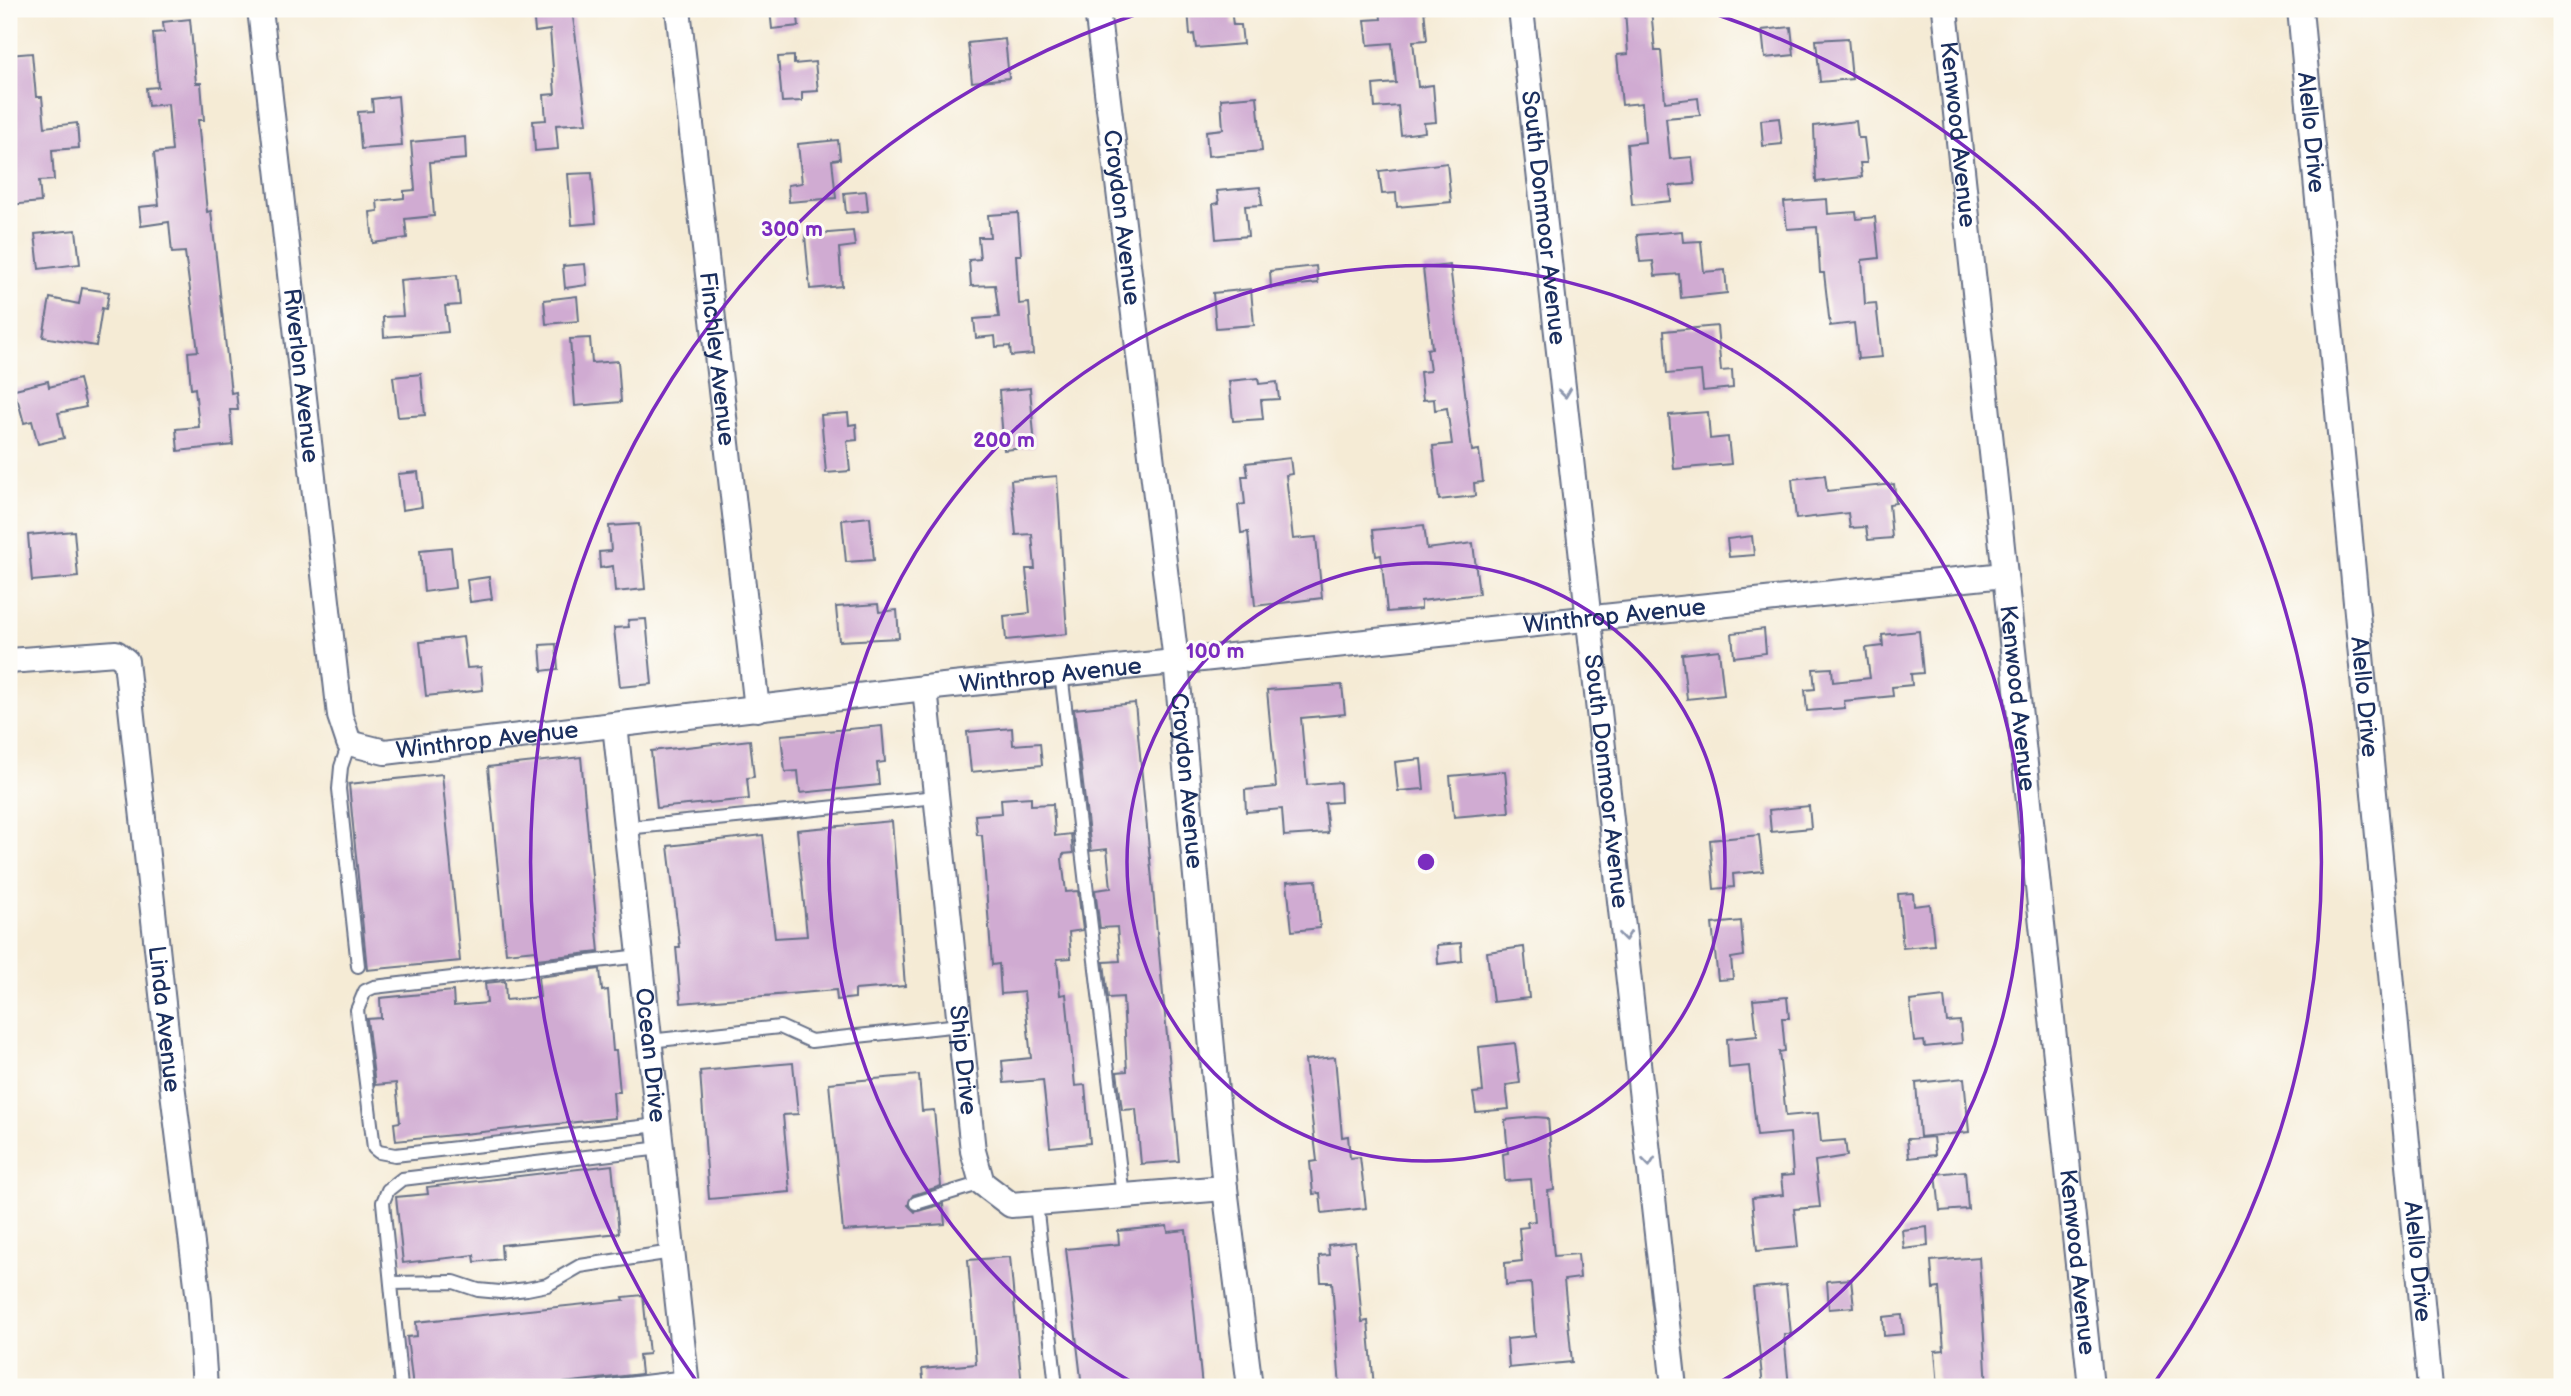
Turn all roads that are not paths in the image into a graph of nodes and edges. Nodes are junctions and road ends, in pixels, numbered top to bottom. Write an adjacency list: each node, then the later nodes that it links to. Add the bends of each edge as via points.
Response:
1 (260, 9): 15 (street, Riverlon Avenue, via 340,716)
2 (678, 9): 13 (street, Finchley Avenue)
3 (1097, 9): 10 (street, Croydon Avenue)
4 (1521, 9): 8 (street, South Donmoor Avenue, one-way to 8)
5 (1945, 9): 7 (street, Kenwood Avenue)
6 (2300, 9): 38 (street, Alello Drive)
7 (2004, 575): 8 (street, Winthrop Avenue); 37 (street, Kenwood Avenue)
8 (1591, 618): 10 (street, Winthrop Avenue); 36 (street, South Donmoor Avenue, one-way to 36)
9 (9, 661): 31 (street, Linda Avenue, via 116,653 127,661)
10 (1176, 662): 11 (street, Winthrop Avenue); 24 (street, Croydon Avenue)
11 (1061, 673): 12 (street, Winthrop Avenue); 25 (lane)
12 (925, 688): 13 (street, Winthrop Avenue); 16 (street, Ship Drive)
13 (757, 709): 14 (street, Winthrop Avenue)
14 (615, 725): 15 (street, Winthrop Avenue, via 385,752); 17 (street, Ocean Drive)
15 (349, 743): 19 (lane, via 340,789)
16 (936, 797): 17 (lane); 20 (street, Ship Drive)
17 (626, 828): 18 (street, Ocean Drive)
18 (640, 956): 21 (street, Ocean Drive); 22 (lane, via 374,987 365,991 358,1010 374,1148 379,1152 395,1155)
19 (358, 966)
20 (960, 1025): 21 (lane, via 811,1041 780,1027); 23 (street, Ship Drive, via 973,1151)
21 (649, 1041): 22 (street, Ocean Drive)
22 (660, 1137): 28 (street, Ocean Drive); 29 (lane, via 402,1179 388,1190 383,1202)
23 (982, 1183): 26 (lane); 27 (street, via 1011,1205)
24 (1224, 1188): 25 (street); 35 (street, Croydon Avenue)
25 (1122, 1197): 27 (street)
26 (916, 1203)
27 (1036, 1203): 34 (lane)
28 (673, 1252): 29 (lane, via 580,1266 547,1285 500,1292 454,1282); 30 (street, Ocean Drive)
29 (391, 1283): 32 (lane)
30 (686, 1382): 33 (lane)
31 (205, 1387)
32 (401, 1387)
33 (602, 1387)
34 (1056, 1387)
35 (1250, 1387)
36 (1674, 1387)
37 (2091, 1387)
38 (2430, 1387)

